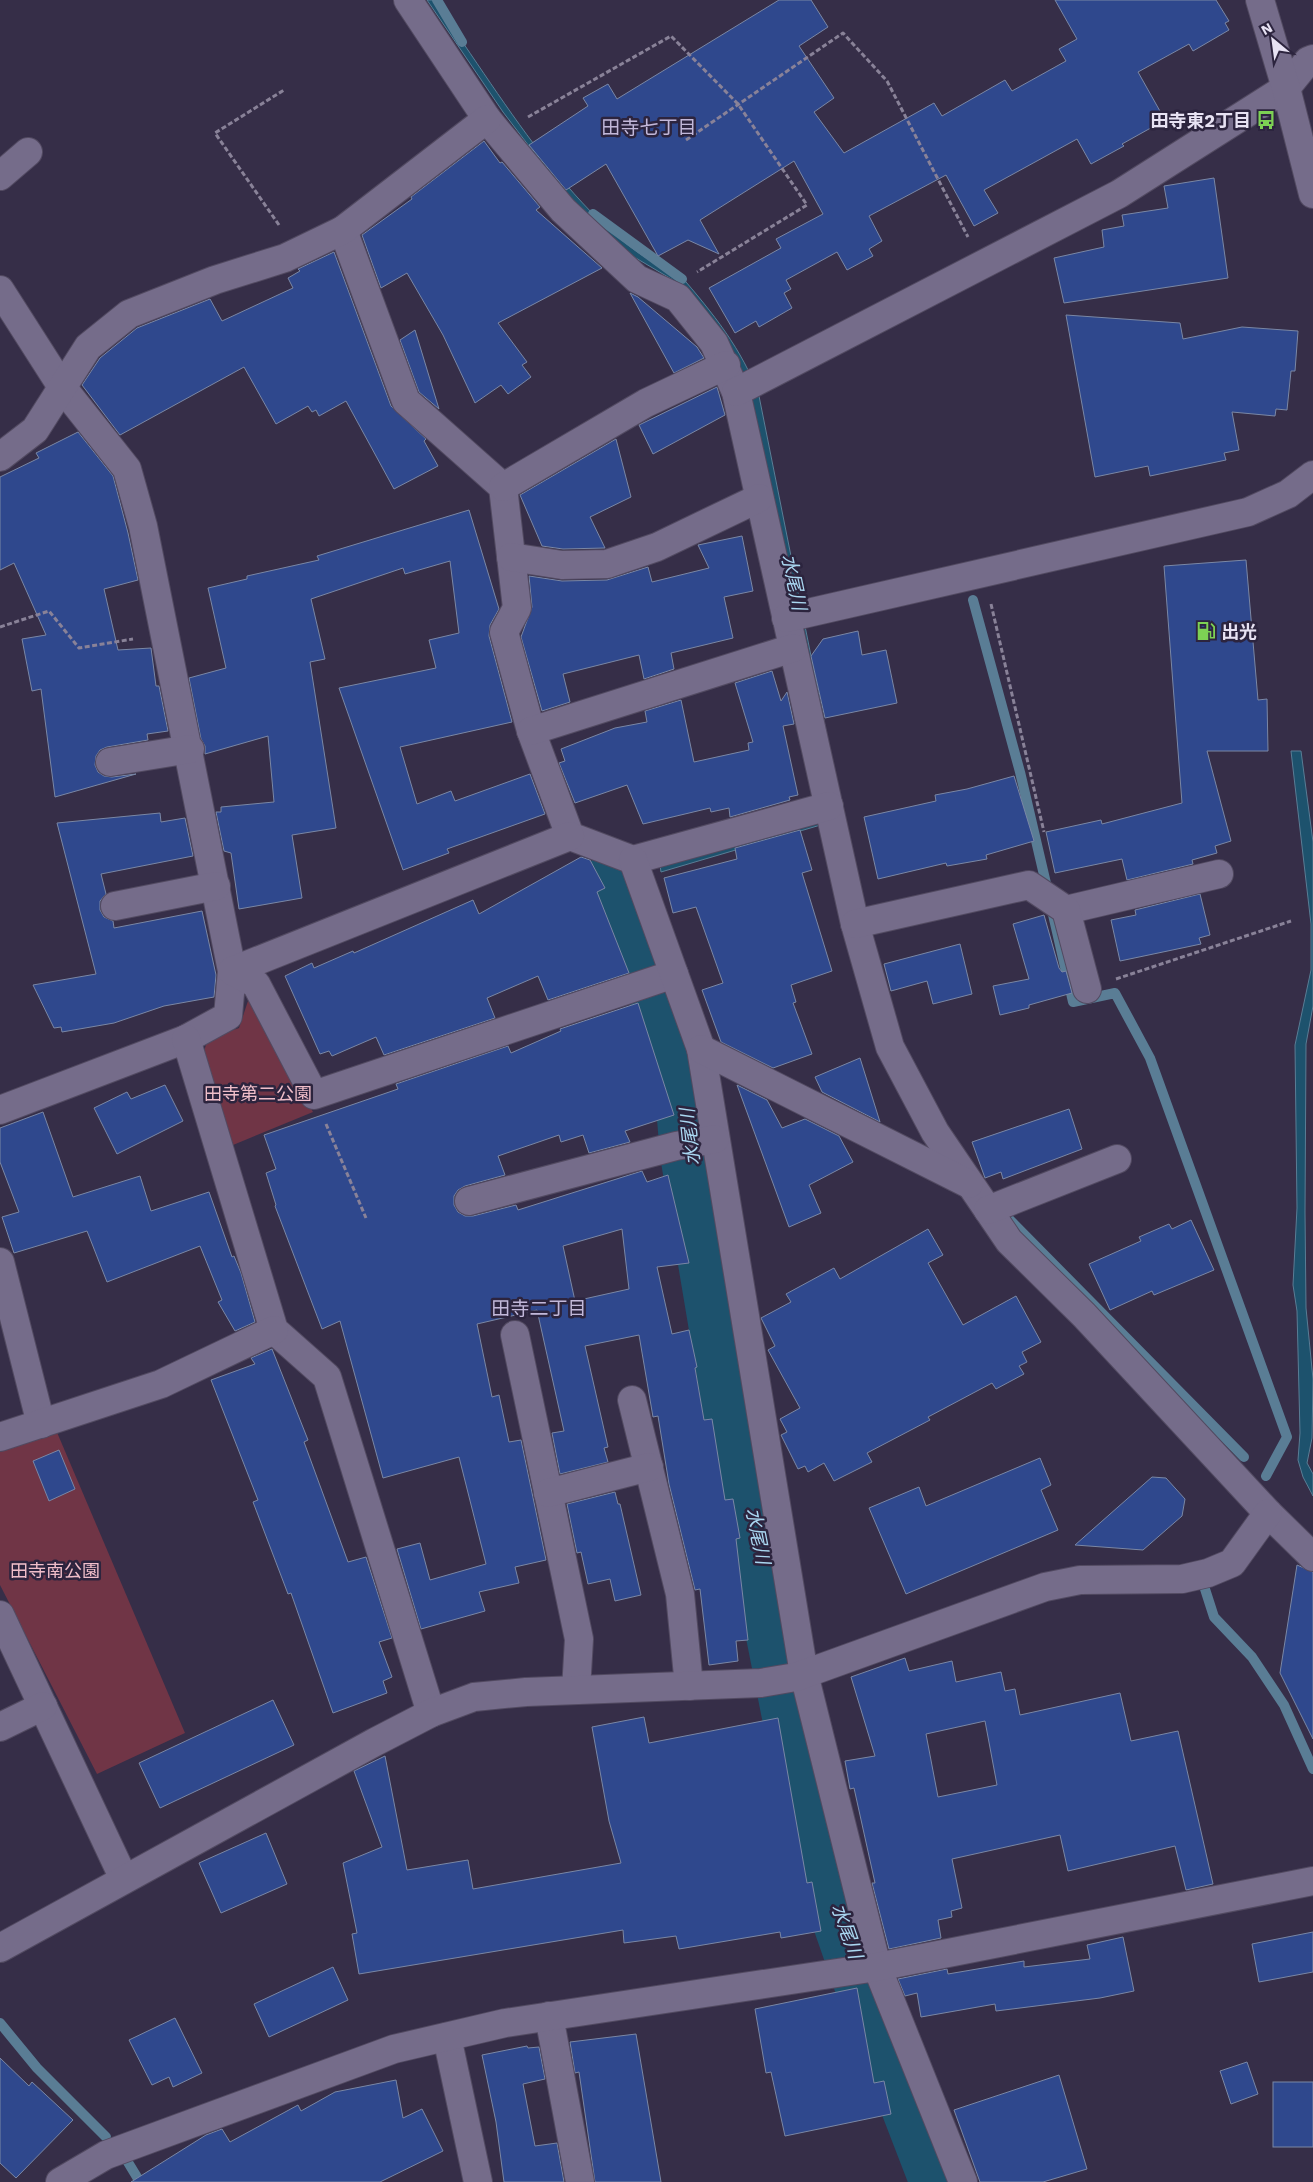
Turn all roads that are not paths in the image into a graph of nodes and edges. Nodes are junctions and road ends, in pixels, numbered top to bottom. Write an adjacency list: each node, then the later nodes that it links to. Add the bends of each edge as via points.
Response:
1 (408, 0): 5 (street)
2 (1260, 0): 4 (street)
3 (1313, 60): 4 (street, via 1308,61)
4 (1286, 88): 8 (street); 13 (street, via 1119,194)
5 (486, 119): 9 (street); 11 (street, via 563,210 637,279 678,298 714,343)
6 (28, 152): 7 (street)
7 (0, 176)
8 (1313, 194)
9 (343, 230): 12 (street, via 298,252 129,314 88,347); 16 (street, via 406,401)
10 (0, 290): 12 (street)
11 (726, 365): 13 (street); 16 (street, via 646,404)
12 (62, 387): 14 (street, via 35,430); 22 (street, via 127,469 143,526)
13 (736, 392): 17 (street)
14 (0, 457)
15 (1313, 475): 19 (street, via 1288,494 1248,512)
16 (503, 487): 18 (street)
17 (760, 498): 18 (street, via 657,547 607,564 562,565); 19 (street)
18 (511, 557): 21 (street, via 517,608 504,632)
19 (786, 618): 20 (street)
20 (793, 648): 21 (street); 24 (street)
21 (531, 731): 25 (street)
22 (190, 749): 23 (street); 28 (street)
23 (110, 762)
24 (829, 806): 26 (street); 31 (street)
25 (570, 836): 26 (street); 32 (street)
26 (633, 860): 33 (street)
27 (1219, 874): 30 (street)
28 (216, 886): 29 (street); 32 (street)
29 (115, 906)
30 (1066, 910): 31 (street, via 1029,885); 34 (street)
31 (855, 924): 40 (street, via 890,1047 935,1132)
32 (232, 971): 33 (street, via 256,984 314,1095); 35 (street, via 228,1016)
33 (674, 974): 36 (street)
34 (1087, 989)
35 (186, 1039): 37 (street); 44 (street)
36 (700, 1049): 38 (street); 40 (street)
37 (0, 1110)
38 (715, 1139): 41 (street, via 676,1146); 54 (street)
39 (1117, 1159): 42 (street)
40 (970, 1185): 42 (street)
41 (469, 1201)
42 (996, 1207): 51 (street, via 1010,1241 1084,1315)
43 (0, 1262): 47 (street)
44 (274, 1330): 47 (street, via 161,1384); 58 (street, via 326,1377)
45 (515, 1336): 50 (street)
46 (632, 1400): 49 (street)
47 (41, 1424): 48 (street)
48 (0, 1437)
49 (649, 1467): 50 (street); 55 (street, via 680,1594)
50 (548, 1493): 56 (street, via 579,1639)
51 (1268, 1513): 52 (street); 54 (street, via 1232,1563 1208,1573 1182,1579 1080,1580 1045,1587)
52 (1313, 1557)
53 (0, 1615): 57 (street)
54 (800, 1676): 55 (street, via 761,1683); 63 (street)
55 (689, 1686): 56 (street)
56 (576, 1690): 58 (street, via 474,1697)
57 (43, 1706): 59 (street); 60 (street)
58 (431, 1713): 60 (street)
59 (0, 1727)
60 (124, 1879): 62 (street)
61 (1313, 1881): 63 (street)
62 (0, 1948)
63 (877, 1967): 64 (street); 69 (street)
64 (549, 2016): 65 (street); 68 (street)
65 (446, 2037): 66 (street, via 394,2049 116,2151); 67 (street)
66 (60, 2182)
67 (478, 2182)
68 (580, 2182)
69 (963, 2182)

